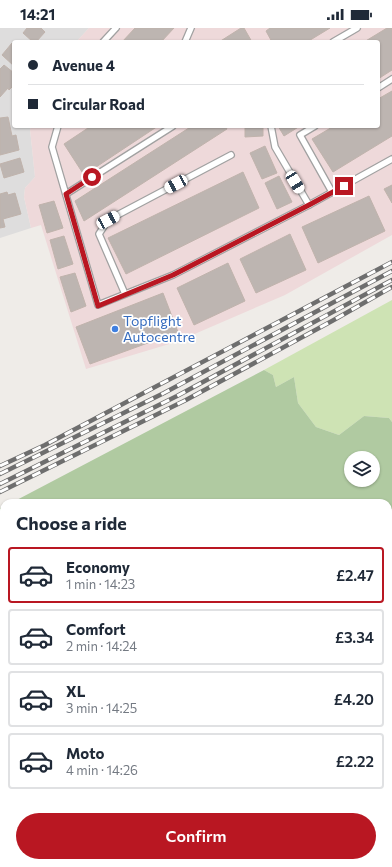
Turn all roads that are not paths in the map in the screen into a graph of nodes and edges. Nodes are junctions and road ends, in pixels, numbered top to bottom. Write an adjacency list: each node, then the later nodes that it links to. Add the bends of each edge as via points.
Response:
1 (116, 28): 4 (lane)
2 (191, 28): 5 (lane)
3 (356, 28): 6 (lane)
4 (105, 40)
5 (186, 40)
6 (336, 40)
7 (392, 79): 8 (lane)
8 (380, 87)
9 (57, 128): 16 (lane, via 52,147)
10 (169, 128): 16 (lane)
11 (271, 128): 17 (lane, via 275,147)
12 (312, 128): 15 (lane, via 300,135)
13 (232, 155): 18 (lane, via 108,220 99,234)
14 (392, 159): 15 (lane)
15 (332, 192): 17 (lane)
16 (66, 194): 18 (lane, via 98,306)
17 (309, 205): 18 (lane, via 173,275)
18 (125, 294)

